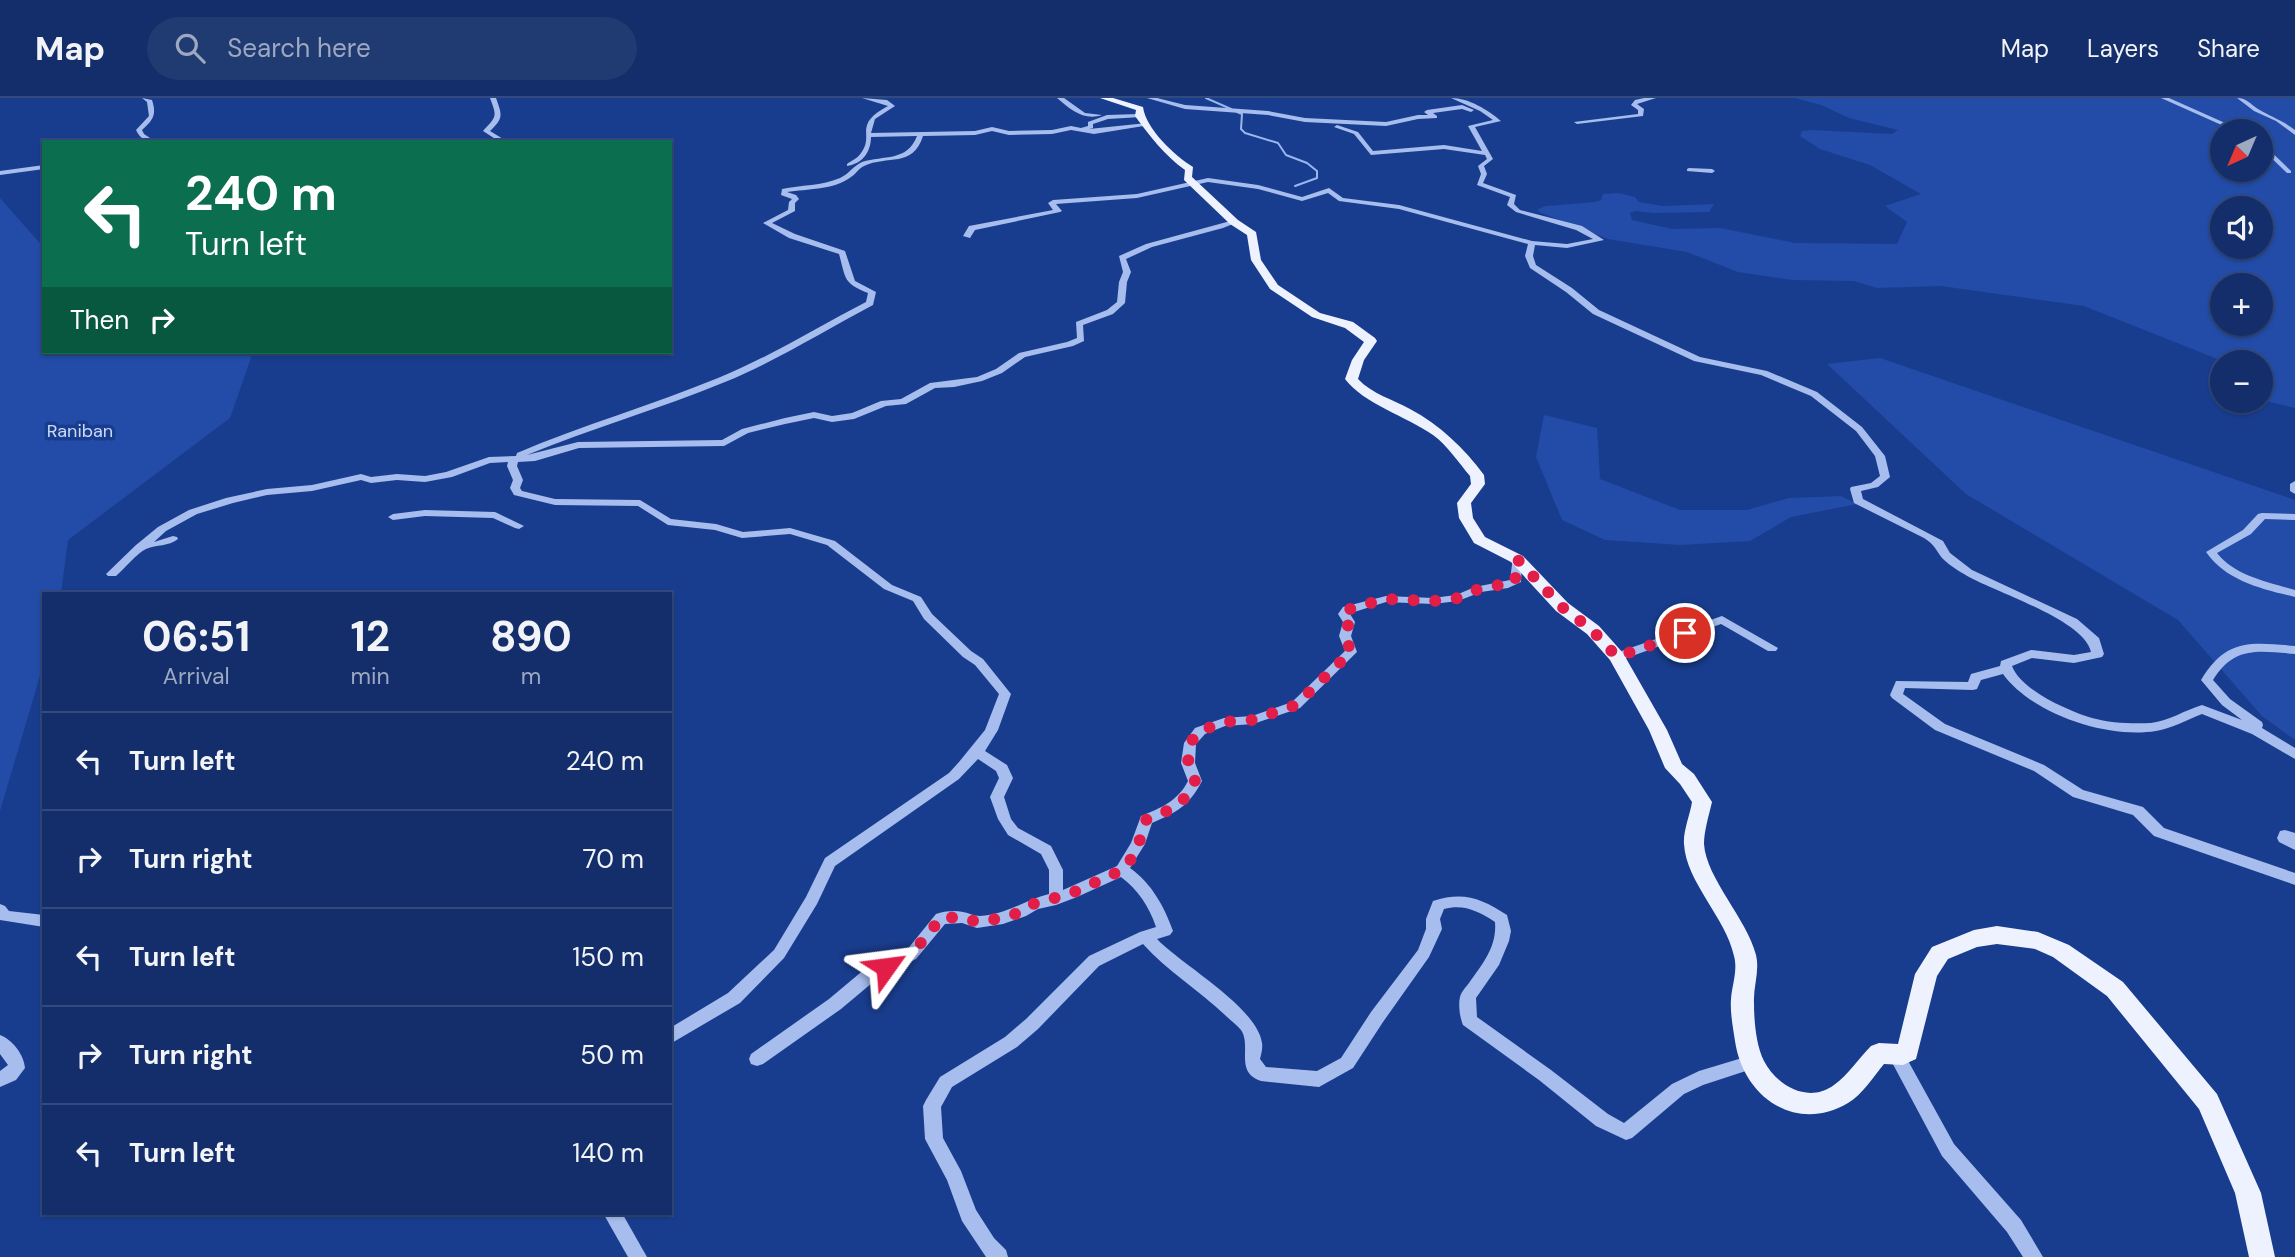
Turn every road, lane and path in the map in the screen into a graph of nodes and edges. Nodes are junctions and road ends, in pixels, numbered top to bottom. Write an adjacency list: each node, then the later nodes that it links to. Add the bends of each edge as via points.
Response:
1 (145, 98): 24 (street, via 153,116 139,130)
2 (493, 98): 25 (street, via 499,114 486,131)
3 (865, 98): 22 (street, via 891,106 873,118)
4 (1060, 98): 12 (street)
5 (1104, 98): 13 (main road, via 1139,108)
6 (1150, 98): 16 (street, via 1185,107)
7 (1454, 98): 11 (street)
8 (1653, 98): 17 (street, via 1634,104 1641,115)
9 (2164, 98): 15 (street)
10 (2240, 98): 21 (street)
11 (1486, 114): 16 (street, via 1462,107 1427,112 1432,118 1386,124); 26 (street, via 1498,121 1471,125)
12 (1084, 115): 14 (street); 18 (street, via 1080,117)
13 (1139, 116): 14 (street); 19 (main road)
14 (1107, 117): 18 (street)
15 (2212, 119)
16 (1312, 120): 26 (street, via 1353,132 1371,153 1435,147 1476,149)
17 (1577, 122)
18 (1090, 123): 20 (street, via 1091,127)
19 (1147, 125): 20 (street, via 1107,131); 34 (main road, via 1175,159 1190,169 1187,178)
20 (1082, 129): 23 (street, via 1021,133 986,129)
21 (2295, 134)
22 (867, 135): 23 (street); 33 (street, via 863,156 847,167 840,176)
23 (920, 136): 33 (street, via 914,152 861,164)
24 (150, 140)
25 (502, 140)
26 (1487, 155): 37 (street, via 1490,159 1481,166 1484,174 1479,184 1514,196 1510,205 1518,211 1579,228 1600,240 1567,246)
27 (2273, 156): 31 (street)
28 (42, 167): 32 (street)
29 (1689, 170): 30 (street)
30 (1712, 171)
31 (2288, 172)
32 (0, 173)
33 (844, 178): 38 (street, via 784,190 783,194 796,199 791,211 766,223 842,253 848,277 872,292 870,303 763,362)
34 (1195, 185): 35 (main road); 36 (street, via 1137,196 1053,202 1058,211 972,228); 37 (street, via 1217,181 1302,198 1329,190 1341,200 1399,207)
35 (1234, 222): 38 (street, via 1202,234 1150,243 1122,258 1127,272 1121,303 1079,324 1081,339 1022,355 979,379 933,385 903,402 884,403 854,416 832,419 814,415 745,431 724,443 578,445 535,458); 46 (main road, via 1252,234 1256,260 1274,287 1316,316 1349,326 1371,341 1357,360 1351,379 1362,391 1441,434 1477,475 1478,484 1464,503 1466,518 1479,540)
36 (967, 236)
37 (1532, 243): 52 (street, via 1529,256 1533,266 1596,312 1697,359 1764,373 1814,394 1859,429 1881,456 1885,477 1854,489 1858,501 1939,543 1946,555 1968,572 2073,622 2098,648 2098,654 2074,659 2031,654 2005,664)
38 (513, 459): 45 (street, via 489,460 425,479 361,477 222,502 183,517); 53 (street, via 518,493 565,503 640,503 668,522 742,535 790,531 831,543 888,587 917,598 928,616 979,662 1005,694 997,726)
39 (2295, 484): 40 (street)
40 (2295, 491)
41 (393, 517): 43 (street, via 495,515)
42 (2295, 517): 48 (street, via 2262,516 2247,532 2211,552 2217,562 2245,578)
43 (519, 526)
44 (173, 539): 45 (street)
45 (140, 547): 47 (street)
46 (1517, 559): 51 (main road); 57 (street, via 1515,582 1504,586 1433,601 1385,599 1347,610 1345,636 1351,652 1296,705 1200,731 1190,743 1188,763 1195,781 1187,798 1146,820 1139,844)
47 (111, 574)
48 (2295, 594)
49 (1772, 648): 51 (street, via 1723,620)
50 (2295, 650): 54 (street, via 2240,648 2215,662 2207,680 2226,702)
51 (1617, 657): 67 (main road, via 1674,768 1702,802 1694,843 1698,862 1745,954 1742,1001)
52 (2005, 669): 54 (street, via 2032,694 2088,721 2149,727 2202,709 2257,731); 58 (street, via 1975,677 1973,686 1900,684 1896,695 1940,727 2039,768 2078,794 2138,811 2159,832)
53 (977, 752): 59 (street, via 1002,768 1006,778 997,797 1001,815 1013,834 1046,850 1056,870); 63 (street, via 954,776 830,862 779,954 734,998)
54 (2295, 753)
55 (2295, 838): 56 (street, via 2284,838)
56 (2295, 845)
57 (1122, 870): 59 (street); 62 (street, via 1139,881 1159,911 1165,931)
58 (2295, 879)
59 (1056, 899): 66 (street, via 1003,918 977,922 941,918 911,955 872,973)
60 (0, 910): 61 (street, via 5,916)
61 (42, 920)
62 (1145, 936): 67 (street, via 1248,1027 1254,1043 1252,1061 1261,1074 1319,1079 1347,1063 1424,953 1438,905 1451,899 1482,905 1502,919 1504,933 1496,961 1468,997 1469,1020 1602,1120 1626,1132 1678,1090); 71 (street, via 1094,961 1011,1042 946,1082 932,1106 934,1139 955,1177 968,1215)
63 (672, 1036)
64 (0, 1042): 68 (street, via 16,1060 17,1068)
65 (1895, 1054): 67 (main road, via 1879,1053 1842,1095 1807,1105 1783,1099); 72 (street, via 1948,1150); 73 (main road, via 1908,1052 1926,974 1940,953 1963,942 1997,936 2038,941 2061,951 2115,989 2208,1102 2248,1193)
66 (757, 1059)
67 (1752, 1062)
68 (0, 1079)
69 (613, 1215): 70 (street)
70 (638, 1257)
71 (999, 1257)
72 (2034, 1257)
73 (2262, 1257)

